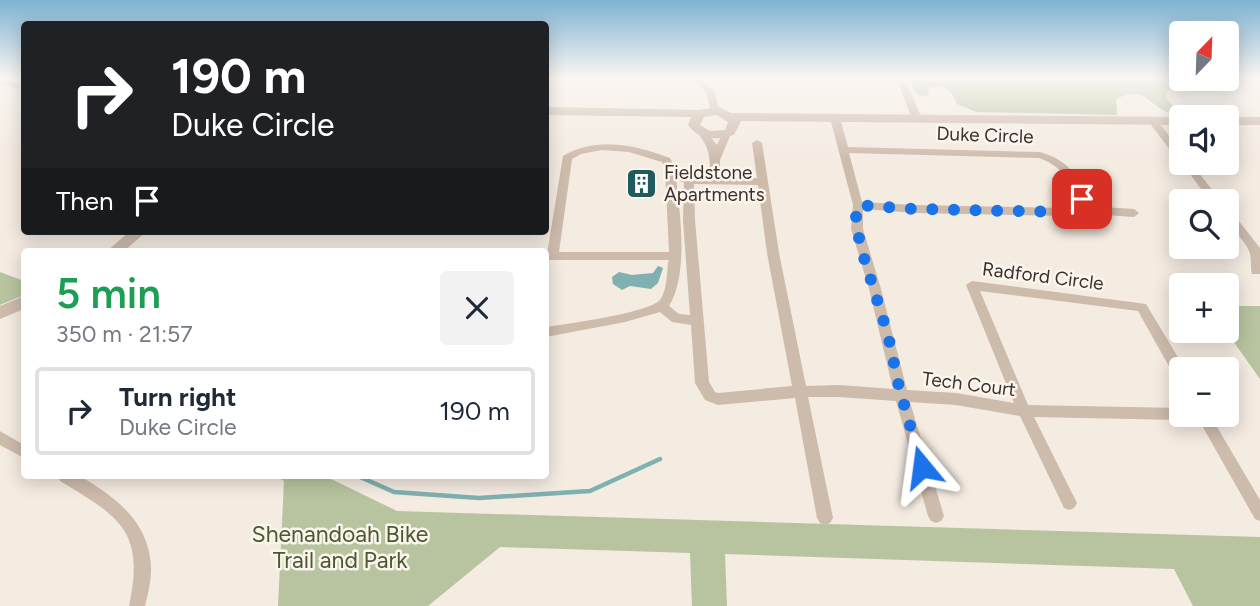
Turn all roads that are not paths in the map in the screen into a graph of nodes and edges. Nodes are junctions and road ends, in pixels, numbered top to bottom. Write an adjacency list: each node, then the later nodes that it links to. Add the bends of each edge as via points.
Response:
1 (713, 105): 4 (street)
2 (911, 105): 6 (street)
3 (549, 111): 11 (street, via 651,114)
4 (714, 111): 11 (street); 12 (street)
5 (835, 118): 6 (street); 12 (street, via 781,117); 15 (street)
6 (917, 119): 7 (street)
7 (1153, 121): 8 (street); 13 (street)
8 (1169, 121)
9 (1239, 121): 10 (street)
10 (1260, 121)
11 (698, 124): 12 (street, via 712,135); 16 (street)
12 (731, 125): 16 (street)
13 (1169, 142)
14 (757, 144): 21 (street)
15 (844, 150): 23 (street); 24 (street, Duke Circle, via 1046,156 1063,165 1075,183 1082,199)
16 (715, 160): 20 (street)
17 (1195, 175): 22 (street)
18 (671, 179): 19 (street); 29 (street, via 666,160 653,155 605,148 576,151 567,158); 30 (street)
19 (689, 180): 20 (street); 35 (street)
20 (715, 181): 21 (street)
21 (763, 182): 38 (street)
22 (1207, 189)
23 (858, 205): 24 (street); 39 (street, via 860,245)
24 (1076, 209): 25 (street)
25 (1134, 213)
26 (1239, 230): 31 (street, via 1256,251)
27 (135, 235): 28 (street)
28 (118, 248)
29 (550, 256): 30 (street)
30 (675, 256): 33 (street, via 671,293)
31 (1256, 271)
32 (21, 303): 34 (street)
33 (661, 306): 35 (street, via 676,319); 36 (street)
34 (0, 313)
35 (697, 321): 38 (street, Tech Court, via 702,383 710,396)
36 (549, 331)
37 (1171, 357): 40 (street, Radford Circle, via 1142,307 972,285)
38 (801, 391): 39 (street, Tech Court); 49 (street)
39 (901, 395): 40 (street, Tech Court); 48 (street)
40 (1024, 411): 41 (street, Tech Court); 46 (street, Radford Circle)
41 (1169, 414)
42 (1210, 427): 47 (street)
43 (0, 437): 44 (street)
44 (21, 450)
45 (70, 479): 50 (street, via 112,504 133,529 143,567)
46 (1069, 503)
47 (1260, 514)
48 (936, 516)
49 (825, 518)
50 (137, 606)

